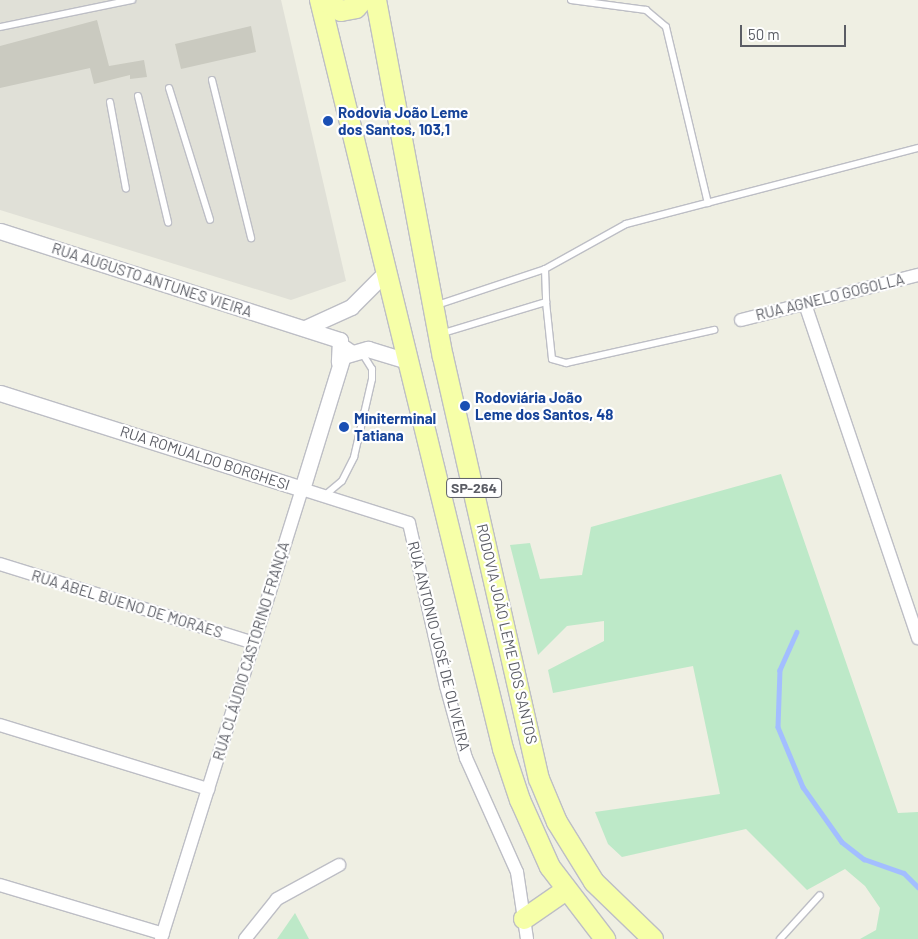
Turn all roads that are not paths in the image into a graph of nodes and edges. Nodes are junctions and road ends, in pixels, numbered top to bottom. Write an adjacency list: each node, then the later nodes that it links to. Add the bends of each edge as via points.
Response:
1 (132, 0): 6 (lane)
2 (321, 0): 3 (main road, via 341,11 356,8); 19 (main road, RODOVIA JOÃO LEME DOS SANTOS / SP-264)
3 (363, 0)
4 (376, 0): 23 (main road, RODOVIA JOÃO LEME DOS SANTOS / SP-264)
5 (571, 0): 13 (lane, via 646,10 666,27)
6 (0, 27)
7 (212, 80): 17 (lane)
8 (170, 88): 14 (lane)
9 (138, 96): 15 (lane)
10 (110, 102): 12 (lane)
11 (918, 148): 13 (lane)
12 (126, 189)
13 (708, 203): 18 (lane, via 626,224)
14 (210, 220)
15 (168, 222)
16 (0, 231): 25 (street, RUA AUGUSTO ANTUNES VIEIRA)
17 (251, 238)
18 (545, 269): 21 (lane); 23 (lane)
19 (384, 274): 25 (street, via 352,307); 30 (main road, RODOVIA JOÃO LEME DOS SANTOS / SP-264)
20 (918, 275): 22 (street, RUA AGNELO GOGOLLA)
21 (546, 302): 26 (lane, via 552,359 557,362); 27 (lane)
22 (805, 304): 24 (street, RUA AGNELO GOGOLLA); 37 (street)
23 (433, 306): 27 (main road, RODOVIA JOÃO LEME DOS SANTOS / SP-264)
24 (741, 320)
25 (305, 328): 28 (street, RUA AUGUSTO ANTUNES VIEIRA)
26 (714, 330)
27 (439, 334): 50 (main road, RODOVIA JOÃO LEME DOS SANTOS / SP-264, via 539,779 558,822 594,882)
28 (340, 340): 29 (lane); 31 (street, RUA CLÁUDIO CASTORINO FRANÇA)
29 (362, 349): 30 (street); 31 (street); 34 (lane, via 372,369 372,379 354,457 342,481)
30 (405, 360): 43 (main road, RODOVIA JOÃO LEME DOS SANTOS / SP-264, via 441,483 504,748 520,800 550,867)
31 (339, 362): 33 (street, RUA CLÁUDIO CASTORINO FRANÇA)
32 (0, 393): 33 (street, RUA ROMUALDO BORGHESI)
33 (302, 489): 34 (street, RUA ROMUALDO BORGHESI); 38 (street, RUA CLÁUDIO CASTORINO FRANÇA)
34 (324, 496): 35 (street, RUA ROMUALDO BORGHESI)
35 (409, 523): 45 (street, RUA ANTONIO JOSÉ DE OLIVEIRA, via 464,749 517,872)
36 (0, 564): 38 (street, RUA ABEL BUENO DE MORAES)
37 (918, 638)
38 (253, 643): 40 (street, RUA CLÁUDIO CASTORINO FRANÇA)
39 (0, 725): 40 (street)
40 (208, 789): 46 (street, RUA CLÁUDIO CASTORINO FRANÇA)
41 (339, 866): 47 (street, via 277,899)
42 (0, 885): 46 (street)
43 (566, 890): 45 (main road); 49 (main road, RODOVIA JOÃO LEME DOS SANTOS / SP-264)
44 (820, 895): 51 (lane)
45 (524, 919): 48 (street, RUA ANTONIO JOSÉ DE OLIVEIRA)
46 (162, 936)
47 (245, 939)
48 (527, 939)
49 (605, 939)
50 (653, 939)
51 (780, 939)

